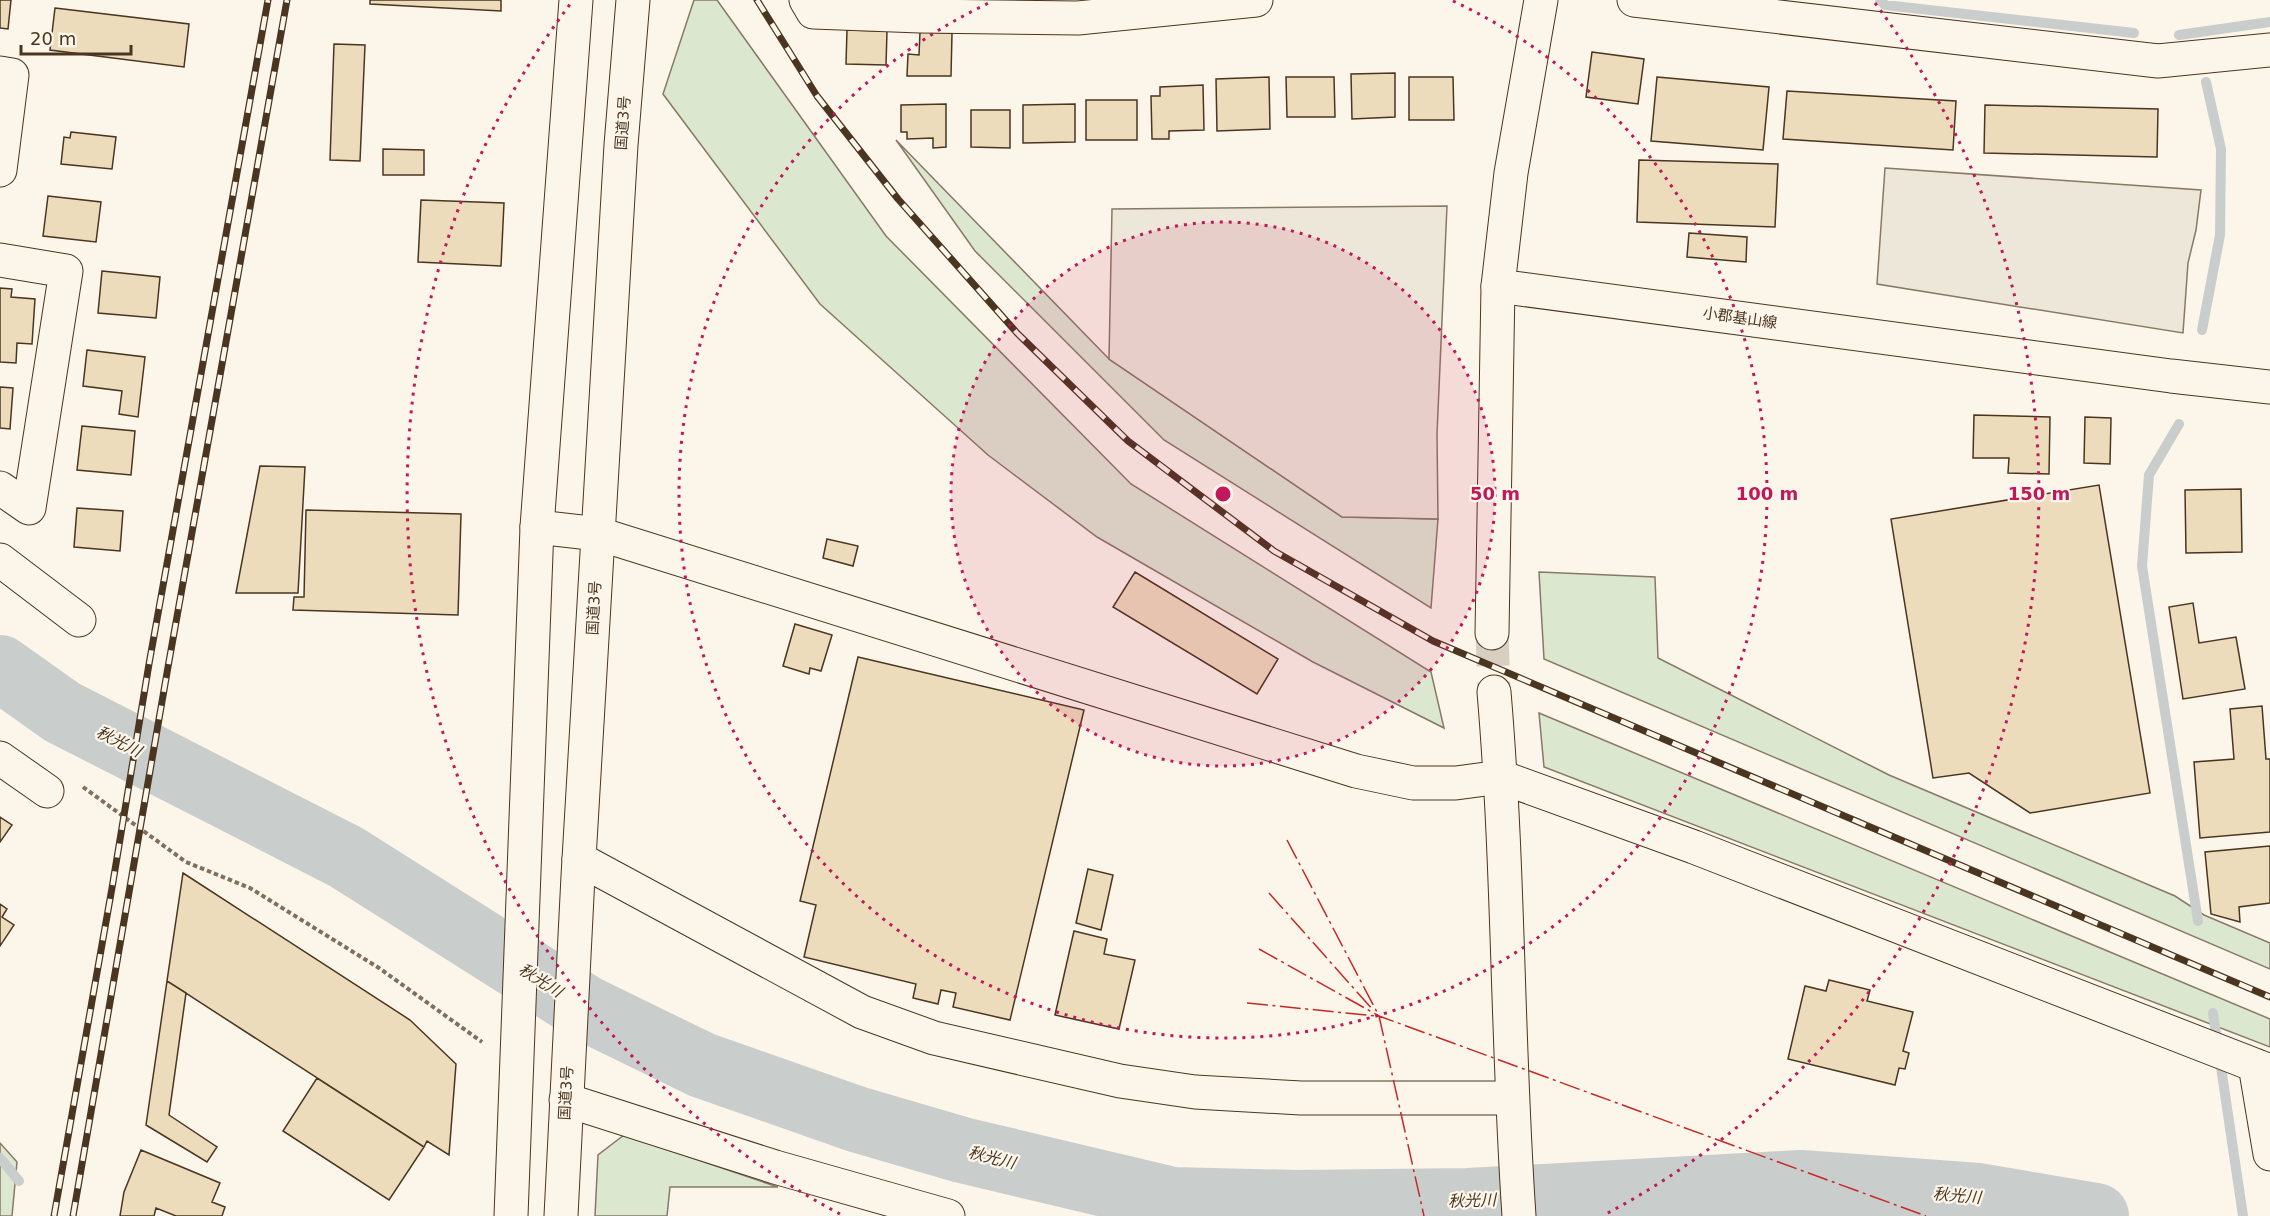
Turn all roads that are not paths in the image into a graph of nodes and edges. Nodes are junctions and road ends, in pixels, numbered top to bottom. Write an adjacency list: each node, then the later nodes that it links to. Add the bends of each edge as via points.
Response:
1 (576, 0): 15 (main road)
2 (633, 0): 16 (main road, 国道3号)
3 (806, 0): 7 (main road, via 813,12 920,16)
4 (1256, 0): 7 (main road)
5 (1541, 0): 12 (main road, via 1511,173)
6 (1634, 0): 8 (main road, via 2158,61)
7 (1078, 9)
8 (2270, 50)
9 (0, 73): 10 (main road, via 12,75)
10 (0, 170)
11 (0, 260): 14 (main road, via 66,271 28,508)
12 (1498, 286): 13 (main road, 小郡基山線); 19 (main road)
13 (2270, 387)
14 (0, 488)
15 (537, 527): 16 (main road); 29 (main road)
16 (599, 534): 22 (main road, via 1356,771 1413,783); 24 (main road, 国道3号)
17 (0, 560): 18 (main road)
18 (79, 620)
19 (1492, 633)
20 (1494, 692): 22 (main road)
21 (0, 758): 23 (main road)
22 (1501, 777): 25 (main road, via 1706,852); 27 (main road)
23 (47, 791)
24 (579, 868): 26 (main road, 国道3号); 27 (main road, via 862,1012 934,1038 1120,1081 1196,1092)
25 (2263, 1068): 28 (main road)
26 (566, 1090): 30 (main road, 国道3号); 31 (main road, via 776,1167)
27 (1512, 1108): 32 (main road)
28 (2270, 1154)
29 (511, 1216)
30 (561, 1216)
31 (948, 1216)
32 (1519, 1216)

